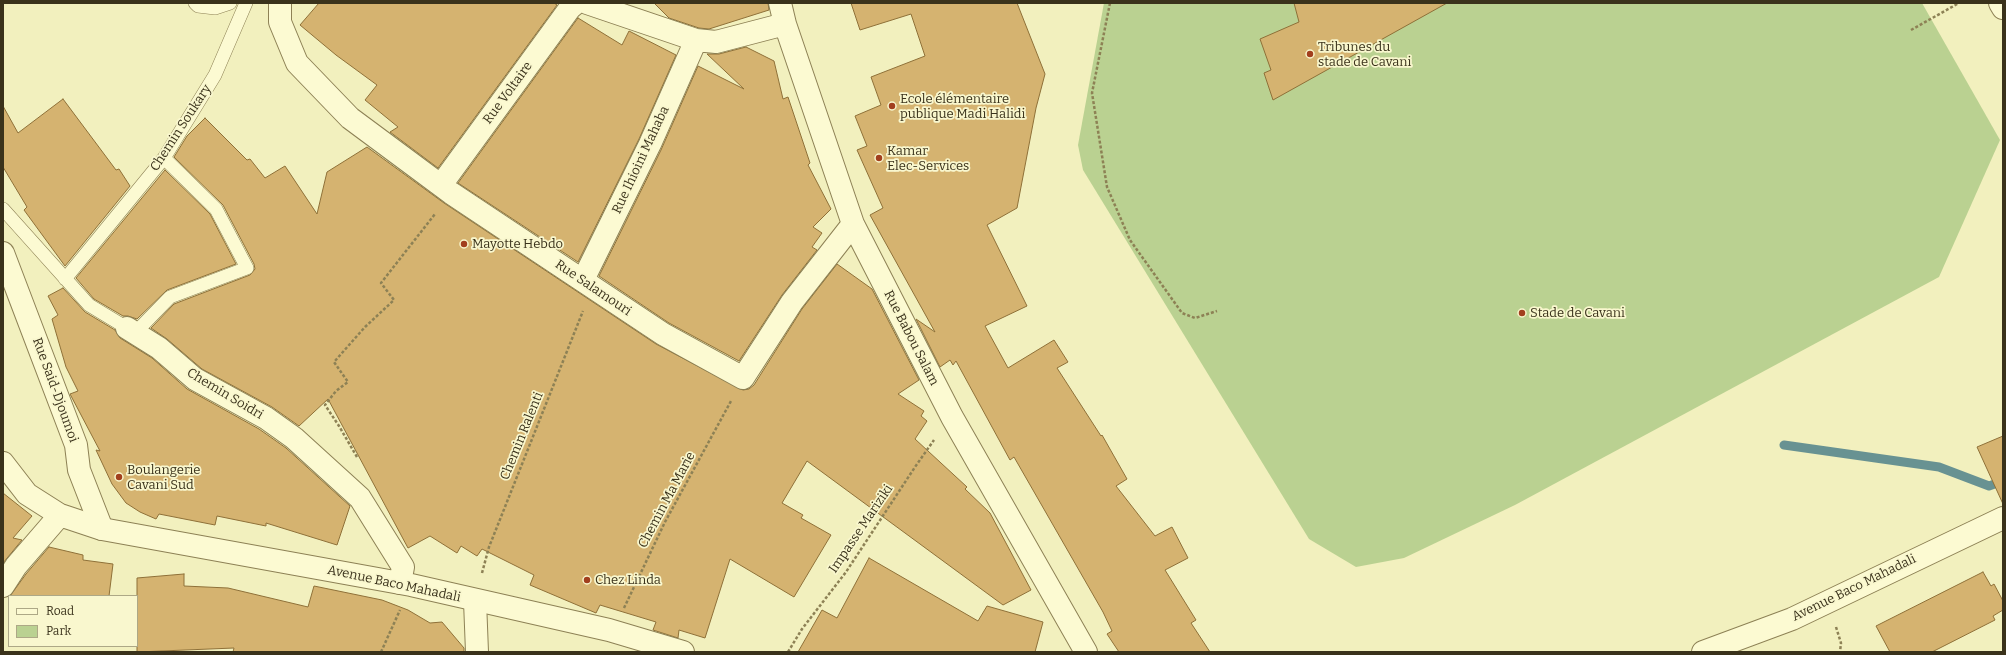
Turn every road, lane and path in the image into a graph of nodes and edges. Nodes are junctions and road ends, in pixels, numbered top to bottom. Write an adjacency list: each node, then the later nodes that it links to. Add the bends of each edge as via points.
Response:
1 (195, 3): 2 (lane, via 198,6 215,8)
2 (230, 3)
3 (246, 3): 15 (lane, Chemin Soukary, via 216,75)
4 (280, 3): 16 (street, Rue Salamouri, via 280,22 297,63 350,118)
5 (576, 3): 16 (street, Rue Voltaire, via 570,8)
6 (587, 3): 14 (street)
7 (780, 3): 12 (street, Rue Babou Salam)
8 (1110, 3): 22 (path, via 1092,93 1107,187 1130,240 1182,313 1195,318)
9 (1959, 3): 13 (path)
10 (2000, 3): 11 (street)
11 (2003, 8)
12 (785, 24): 14 (street, via 716,42); 18 (street, Rue Babou Salam)
13 (1911, 30)
14 (696, 40): 21 (street, Rue Ihioini Mahaba, via 650,144)
15 (164, 158): 20 (lane, Chemin Soukary); 23 (lane, via 216,209 247,268 170,297)
16 (446, 189): 21 (street, Rue Salamouri); 26 (path, via 381,283 394,300 365,327 334,362 348,382 336,391 325,405)
17 (3, 209): 20 (lane, Chemin Soidri)
18 (853, 224): 24 (street, via 792,302); 25 (street, Rue Babou Salam)
19 (3, 253): 30 (street, Rue Said-Djoumoi, via 76,445 79,470)
20 (65, 279): 23 (lane, Chemin Soidri, via 89,305)
21 (583, 280): 24 (street, Rue Salamouri, via 663,334); 33 (path, Chemin Ralenti, via 587,301 489,547)
22 (1217, 311)
23 (131, 331): 31 (street, Chemin Soidri, via 159,348 195,379 266,418 294,438 360,498 402,567)
24 (743, 378): 34 (path, Chemin Ma Marie, via 665,522 630,597)
25 (952, 417): 38 (path, Impasse Mariziki); 39 (street, Rue Babou Salam)
26 (357, 458)
27 (3, 463): 28 (street, Avenue Baco Mahadali, via 27,494)
28 (60, 515): 30 (street, Avenue Baco Mahadali); 32 (street, via 16,566)
29 (2003, 518): 40 (street, Avenue Baco Mahadali, via 1827,600 1792,619)
30 (102, 529): 31 (street, Avenue Baco Mahadali)
31 (406, 584): 33 (street, Avenue Baco Mahadali); 35 (path)
32 (3, 586)
33 (475, 601): 34 (street, Avenue Baco Mahadali); 36 (street)
34 (610, 630): 37 (street, Avenue Baco Mahadali)
35 (382, 652)
36 (477, 652)
37 (683, 652)
38 (788, 652)
39 (1086, 652)
40 (1703, 652)

